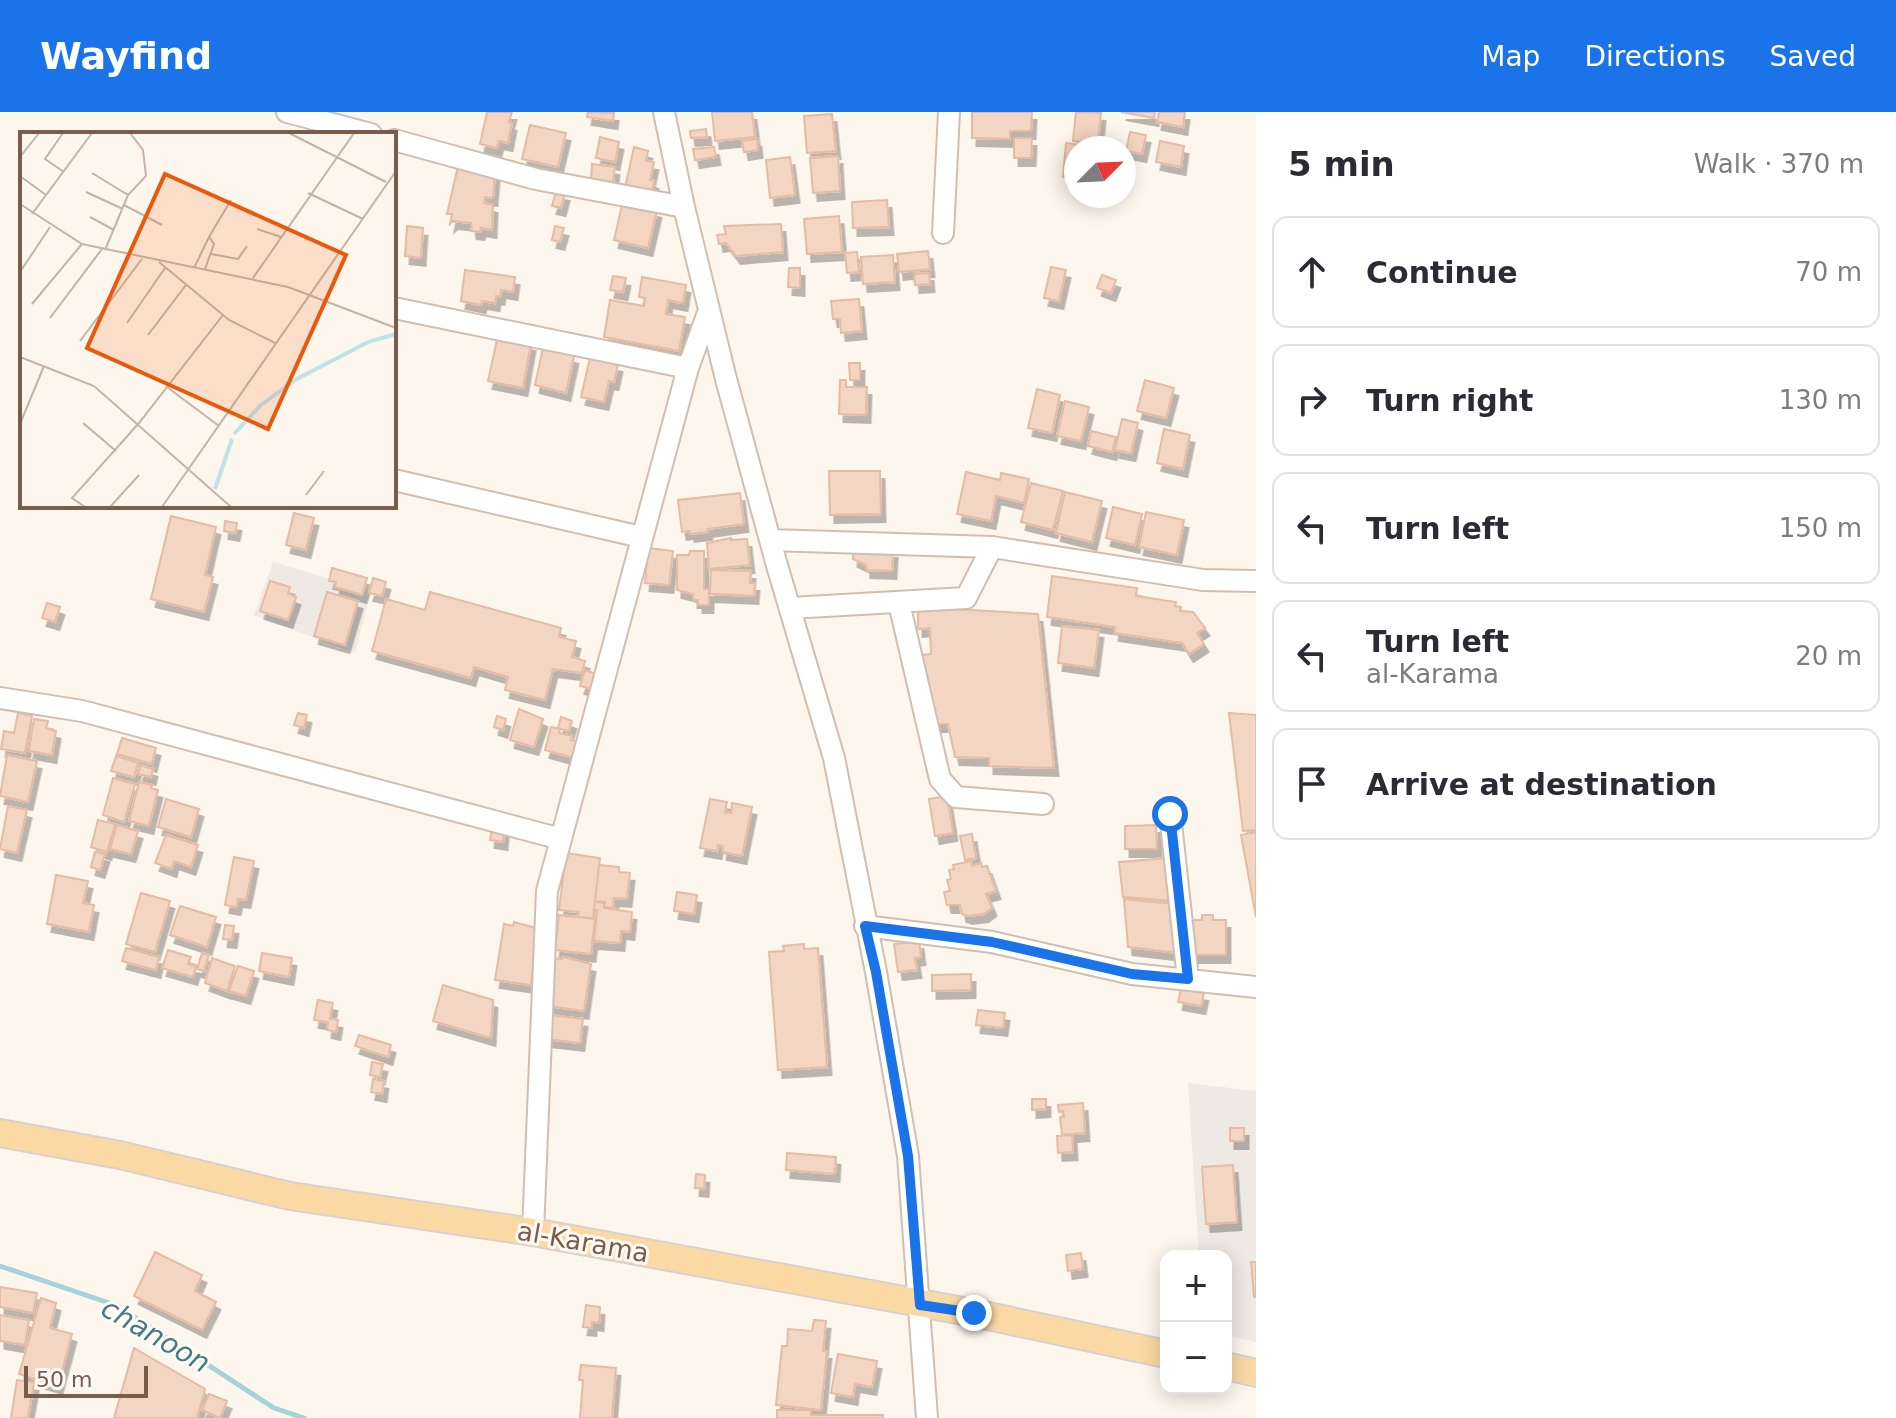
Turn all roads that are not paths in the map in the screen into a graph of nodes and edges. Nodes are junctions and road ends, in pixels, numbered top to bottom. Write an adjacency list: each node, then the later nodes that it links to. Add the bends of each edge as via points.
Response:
1 (287, 112): 4 (street)
2 (664, 112): 6 (street)
3 (949, 112): 7 (street)
4 (363, 132)
5 (396, 141): 6 (street, via 536,179)
6 (684, 207): 9 (street)
7 (943, 233)
8 (396, 308): 10 (street)
9 (709, 310): 10 (street); 13 (street)
10 (688, 368): 12 (street)
11 (396, 480): 12 (street)
12 (641, 537): 21 (street)
13 (770, 540): 14 (street); 17 (street)
14 (992, 547): 15 (street, via 1203,580); 16 (street, via 966,598)
15 (1256, 581)
16 (899, 603): 17 (street); 19 (street, via 940,779 956,797)
17 (790, 608): 22 (street, via 834,758)
18 (0, 698): 21 (street, via 82,711)
19 (1043, 804)
20 (1170, 814): 23 (street)
21 (561, 839): 26 (street, via 547,891)
22 (865, 926): 23 (street, via 992,942 1132,974); 27 (street, via 908,1156)
23 (1188, 979): 24 (street)
24 (1256, 987)
25 (0, 1133): 26 (main road, al-Karama, via 290,1196)
26 (533, 1232): 27 (main road, al-Karama)
27 (920, 1305): 28 (main road, al-Karama); 31 (street)
28 (1160, 1353)
29 (1232, 1367): 30 (main road)
30 (1256, 1373)
31 (927, 1418)

